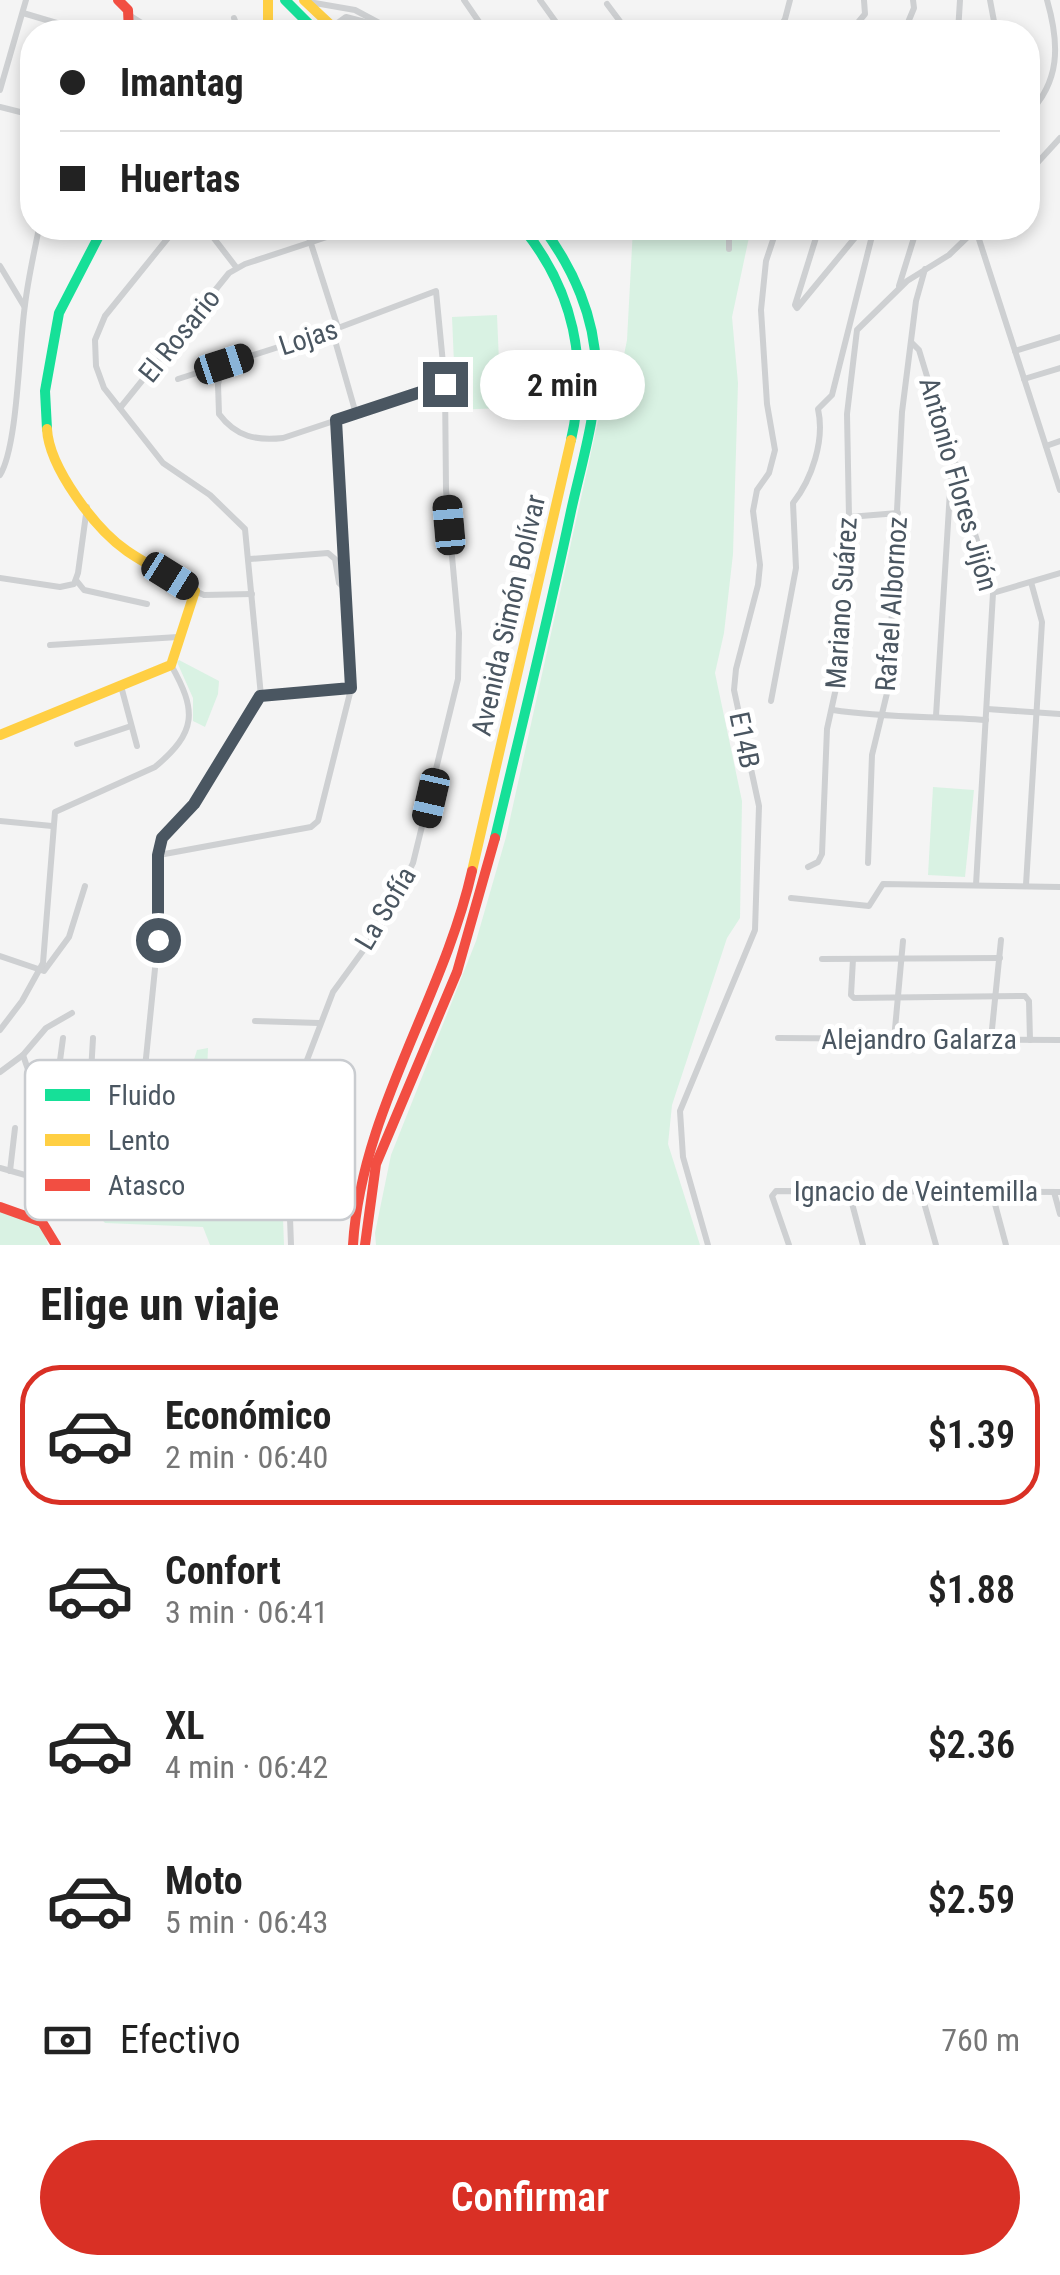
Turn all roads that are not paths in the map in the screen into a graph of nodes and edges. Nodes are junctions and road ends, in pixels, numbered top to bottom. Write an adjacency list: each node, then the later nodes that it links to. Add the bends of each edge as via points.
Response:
1 (26, 0): 7 (street)
2 (118, 0): 8 (main road)
3 (286, 0): 12 (main road)
4 (1048, 0): 17 (street, via 1059,68)
5 (305, 1): 13 (main road); 14 (street)
6 (607, 4): 15 (street)
7 (22, 12): 9 (street); 16 (street)
8 (128, 15): 10 (main road); 11 (street)
9 (47, 20)
10 (128, 20)
11 (136, 20)
12 (305, 20)
13 (324, 20)
14 (373, 20)
15 (619, 20)
16 (0, 90)
17 (1040, 104)
18 (1060, 138): 19 (street)
19 (1040, 160)
20 (37, 240): 43 (street)
21 (97, 240): 62 (main road, via 58,314 46,391 52,460)
22 (166, 240): 54 (street, via 105,316 95,340 104,388)
23 (215, 240): 39 (street)
24 (310, 240): 36 (street)
25 (320, 240): 36 (street, El Rosario)
26 (533, 240): 140 (main road, Avenida Simón Bolívar, via 571,310 580,373 576,423 470,881 368,1151)
27 (552, 240): 149 (main road, Avenida Simón Bolívar, via 568,261 587,317 596,367 591,418 485,878 457,972 376,1164)
28 (729, 240): 37 (street)
29 (773, 240): 150 (street, E14B, via 761,310 775,450 753,511 758,585 734,690 759,806 756,930 680,1112 684,1157)
30 (815, 240): 31 (street, via 798,308)
31 (853, 240)
32 (872, 240): 45 (street, Mariano Suárez)
33 (913, 240): 42 (street)
34 (965, 240): 40 (street)
35 (981, 240): 48 (street)
36 (311, 243): 39 (street, El Rosario); 44 (street)
37 (729, 249)
38 (0, 266): 43 (street)
39 (236, 267): 54 (street, El Rosario)
40 (925, 269): 42 (street); 47 (street, Antonio Flores Jijón)
41 (436, 291): 44 (street, Lojas); 53 (street, La Sofía)
42 (898, 292): 45 (street)
43 (24, 306): 60 (street, via 16,402)
44 (335, 329): 49 (street, Lojas); 55 (street)
45 (853, 330): 64 (street, Mariano Suárez); 81 (street, via 832,396 818,409 810,473 793,503 796,568)
46 (1060, 337): 48 (street)
47 (912, 343): 59 (street, Antonio Flores Jijón); 63 (street, Rafael Albornoz)
48 (1015, 351): 51 (street)
49 (224, 364): 52 (street, Lojas); 56 (street, via 216,406 242,435 283,438)
50 (1060, 368): 51 (street)
51 (1024, 379): 58 (street)
52 (178, 380)
53 (445, 384): 55 (street); 115 (street, La Sofía, via 458,679 413,863)
54 (120, 408): 65 (street, via 163,464 242,525)
55 (356, 414): 56 (street)
56 (336, 420): 70 (street)
57 (1060, 441): 58 (street)
58 (1046, 446): 61 (street)
59 (956, 463): 72 (street, Antonio Flores Jijón); 87 (street)
60 (0, 474)
61 (1060, 490)
62 (87, 507): 68 (street); 71 (main road, via 124,549)
63 (898, 514): 64 (street); 86 (street, Rafael Albornoz)
64 (848, 517): 83 (street, Mariano Suárez)
65 (250, 559): 70 (street, via 328,553); 73 (street)
66 (1060, 573): 69 (street)
67 (0, 578): 68 (street, via 60,587)
68 (76, 580): 74 (street, via 84,590)
69 (1031, 582): 72 (street); 84 (street, via 1042,622)
70 (345, 589): 79 (street)
71 (194, 591): 73 (street); 75 (main road)
72 (993, 592): 82 (street, Antonio Flores Jijón)
73 (252, 594): 80 (street)
74 (147, 604)
75 (178, 637): 76 (street); 77 (main road)
76 (50, 645)
77 (170, 665): 78 (main road); 94 (street, via 189,704 181,741 140,776 57,809)
78 (121, 686): 89 (street); 90 (main road)
79 (351, 688): 80 (street); 95 (street, via 316,825)
80 (260, 696): 95 (street, via 194,804 162,838)
81 (771, 701)
82 (987, 709): 84 (street); 88 (street, Antonio Flores Jijón)
83 (833, 710): 86 (street); 97 (street, Mariano Suárez, via 822,854)
84 (1036, 713): 85 (street); 100 (street)
85 (1060, 714)
86 (881, 716): 87 (street); 96 (street, Rafael Albornoz, via 872,754)
87 (936, 716): 88 (street)
88 (986, 720): 98 (street, Antonio Flores Jijón)
89 (132, 726): 91 (street); 92 (street)
90 (0, 735)
91 (77, 744)
92 (137, 746)
93 (0, 821): 94 (street)
94 (52, 826): 110 (street)
95 (158, 855): 128 (street, via 158,940)
96 (868, 863)
97 (808, 867)
98 (976, 885): 100 (street); 102 (street, via 883,884 869,906)
99 (85, 886): 110 (street, via 66,943)
100 (1026, 886): 101 (street)
101 (1060, 887)
102 (791, 898)
103 (1002, 940): 106 (street)
104 (903, 942): 109 (street)
105 (0, 956): 110 (street)
106 (1000, 958): 109 (street); 111 (street)
107 (822, 959): 108 (street)
108 (853, 959): 109 (street); 112 (street, via 852,998)
109 (902, 959): 112 (street)
110 (40, 972): 116 (street)
111 (994, 996): 112 (street); 120 (street); 122 (street, via 1027,998)
112 (897, 998): 121 (street)
113 (72, 1013): 124 (street)
114 (255, 1021): 115 (street)
115 (320, 1024): 129 (street, La Sofía)
116 (0, 1030)
117 (63, 1038): 126 (street)
118 (93, 1038): 127 (street)
119 (778, 1038): 121 (street, Alejandro Galarza)
120 (991, 1039): 121 (street, Alejandro Galarza); 122 (street, Alejandro Galarza)
121 (894, 1040)
122 (1030, 1040): 123 (street, Alejandro Galarza)
123 (1060, 1040)
124 (23, 1054): 125 (street); 130 (street)
125 (25, 1060)
126 (61, 1060)
127 (91, 1060)
128 (146, 1060)
129 (307, 1060)
130 (0, 1072)
131 (15, 1128): 133 (street)
132 (0, 1168): 133 (street)
133 (10, 1170): 134 (street)
134 (25, 1175)
135 (849, 1192): 136 (street, Ignacio de Veintemilla); 151 (street, Ignacio de Veintemilla, via 772,1192); 152 (street)
136 (921, 1192): 138 (street, Ignacio de Veintemilla); 153 (street)
137 (1057, 1192): 138 (street, Ignacio de Veintemilla); 142 (street)
138 (992, 1193): 154 (street)
139 (0, 1206): 141 (main road)
140 (355, 1207)
141 (25, 1214)
142 (1060, 1214)
143 (42, 1220): 146 (main road)
144 (290, 1220): 147 (street, La Sofía)
145 (354, 1220): 148 (main road, Avenida Simón Bolívar)
146 (56, 1245)
147 (291, 1245)
148 (353, 1245)
149 (365, 1245)
150 (708, 1245)
151 (789, 1245)
152 (863, 1245)
153 (936, 1245)
154 (1006, 1245)

